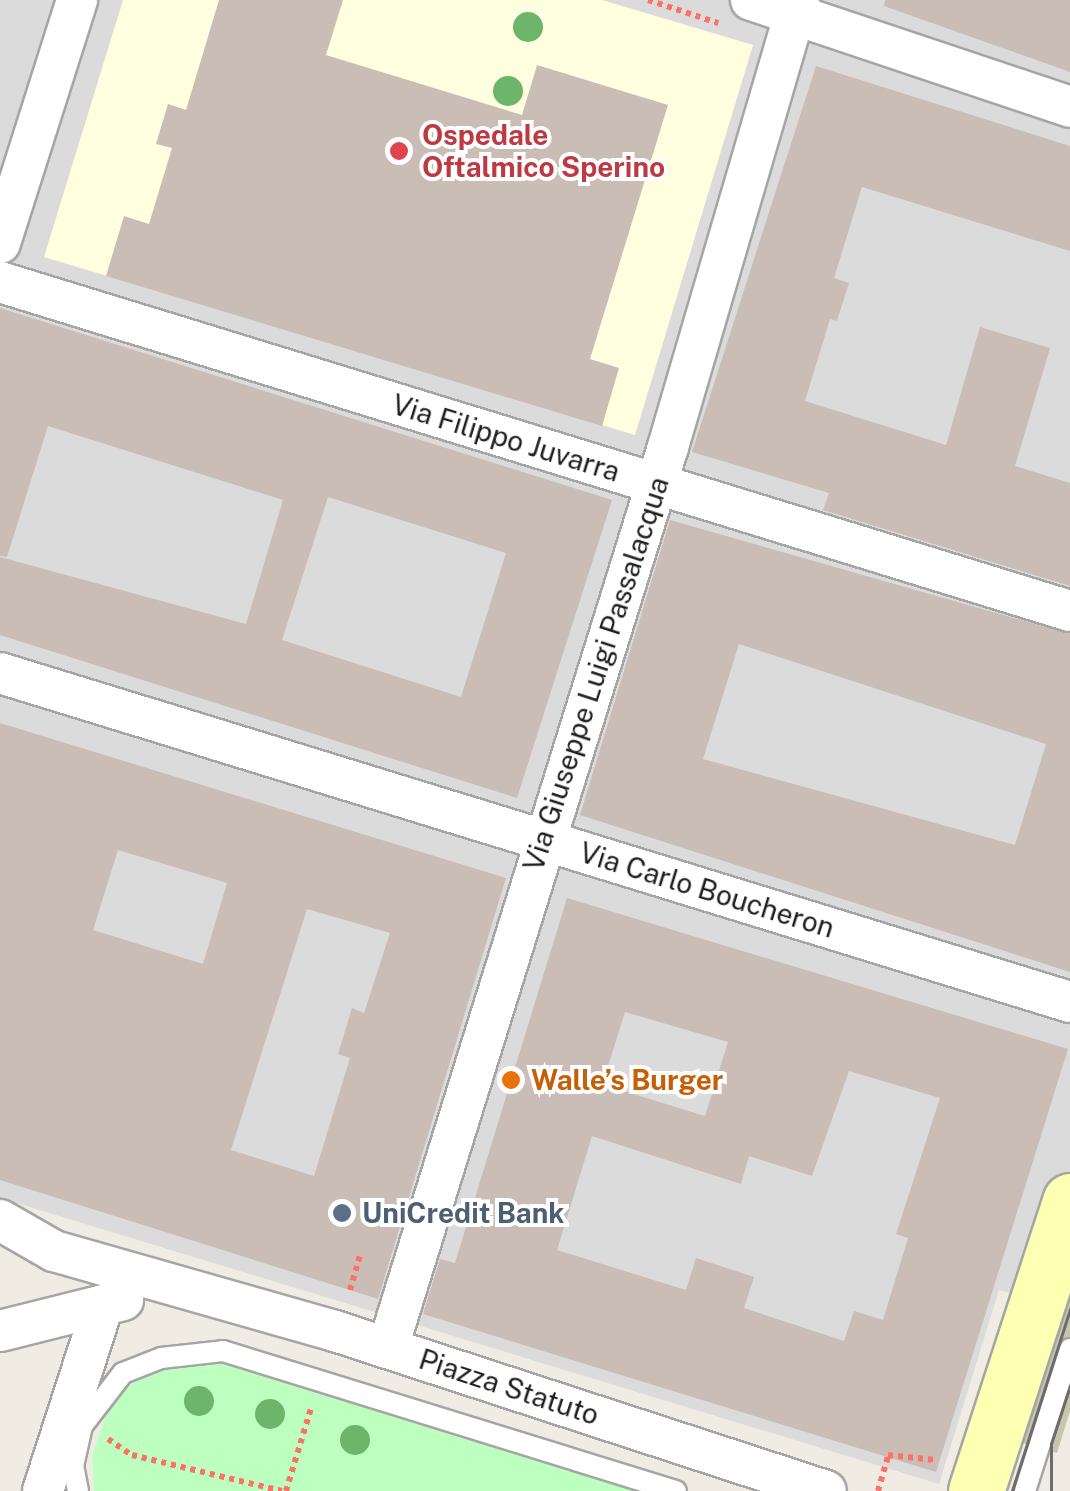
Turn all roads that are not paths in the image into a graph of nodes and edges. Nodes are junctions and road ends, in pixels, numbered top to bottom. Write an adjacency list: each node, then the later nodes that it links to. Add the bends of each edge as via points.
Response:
1 (77, 0): 5 (street)
2 (751, 0): 3 (street)
3 (797, 7): 4 (street); 7 (street, Via Giuseppe Luigi Passalacqua)
4 (1070, 107)
5 (0, 243)
6 (0, 282): 7 (street, Via Filippo Juvarra)
7 (656, 484): 8 (street, Via Filippo Juvarra); 10 (street, Via Giuseppe Luigi Passalacqua)
8 (1070, 611)
9 (0, 673): 10 (street, Via Carlo Boucheron)
10 (544, 838): 11 (street, Via Carlo Boucheron); 17 (street, Via Giuseppe Luigi Passalacqua)
11 (1070, 1002)
12 (1070, 1200): 19 (main road)
13 (0, 1220): 14 (street, Piazza Statuto, via 54,1251)
14 (190, 1286): 15 (street, Piazza Statuto); 17 (street, Piazza Statuto)
15 (103, 1305): 16 (street, Piazza Statuto); 20 (street)
16 (0, 1330)
17 (388, 1348): 23 (street, Piazza Statuto)
18 (1070, 1349): 19 (lane)
19 (1005, 1482)
20 (42, 1491)
21 (78, 1491): 22 (lane, via 74,1466 82,1426 123,1373 161,1358 223,1350)
22 (676, 1491)
23 (826, 1491)

